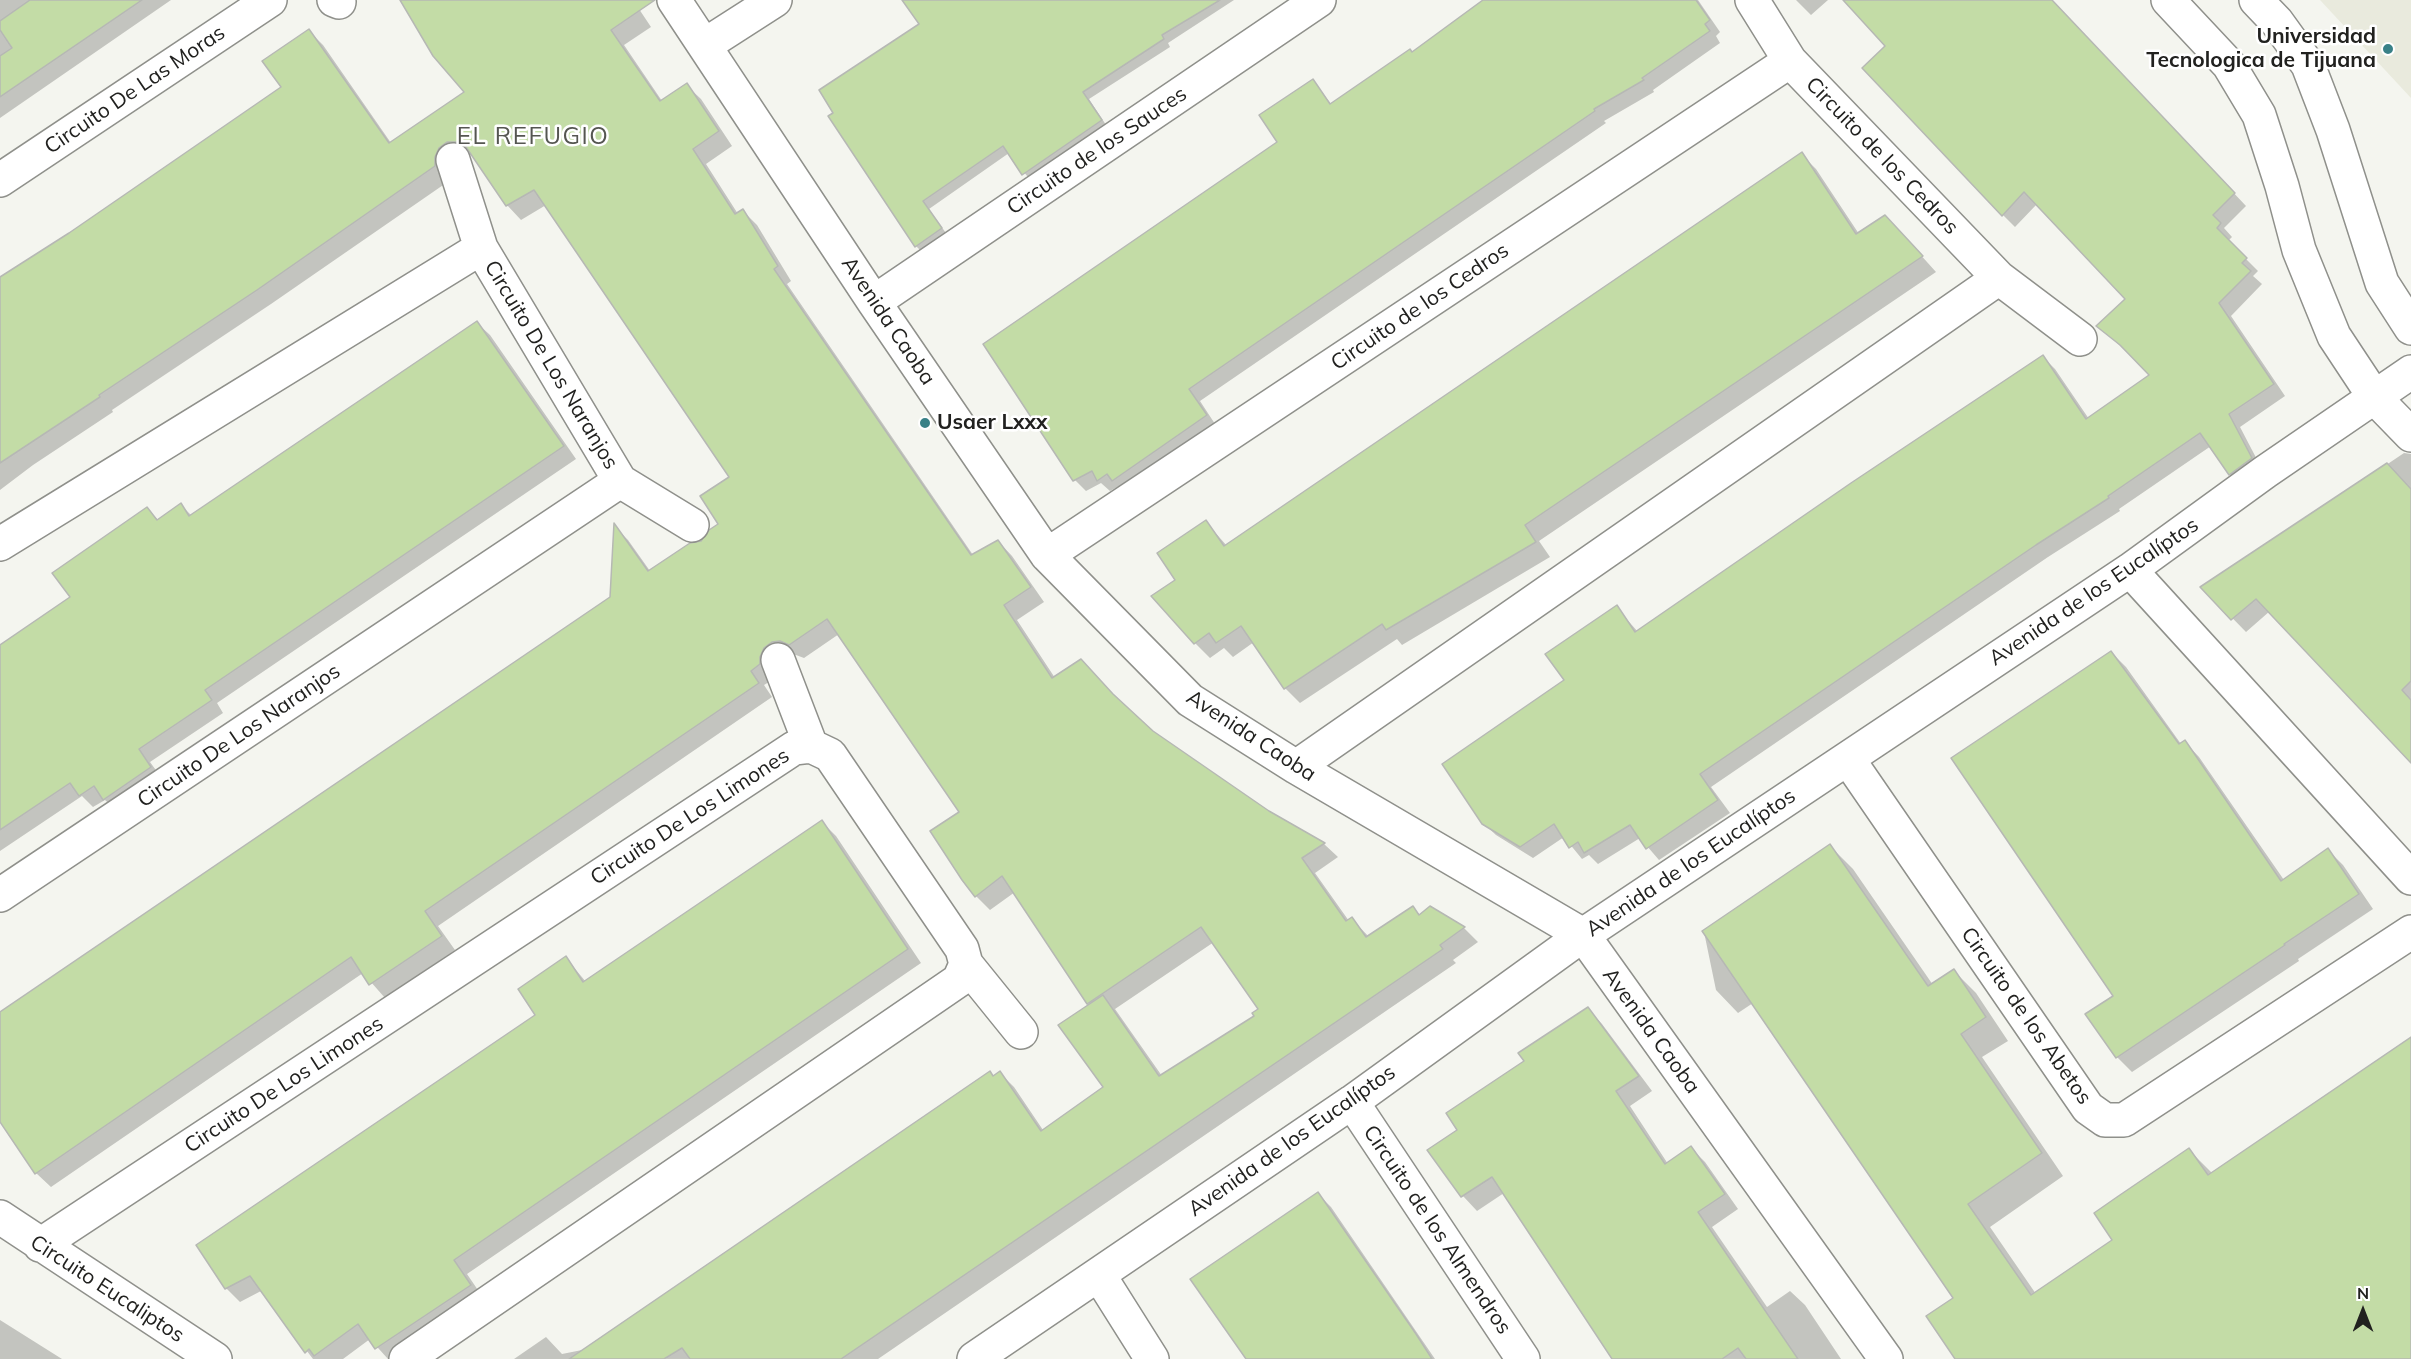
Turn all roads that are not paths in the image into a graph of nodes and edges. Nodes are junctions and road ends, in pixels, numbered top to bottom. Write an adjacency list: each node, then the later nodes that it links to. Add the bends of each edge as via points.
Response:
1 (270, 0): 11 (street, Circuito De Las Moras)
2 (674, 0): 8 (street, Avenida Caoba)
3 (775, 0): 8 (street)
4 (1319, 0): 14 (street, Circuito de los Sauces)
5 (1752, 0): 9 (street)
6 (2168, 0): 18 (street, via 2229,65 2259,115 2299,250 2334,336)
7 (2256, 0): 15 (street, via 2308,65 2382,283)
8 (705, 45): 14 (street, Avenida Caoba)
9 (1790, 61): 13 (street, Circuito de los Cedros); 23 (street, Circuito de los Cedros)
10 (453, 160): 12 (street)
11 (0, 180)
12 (481, 248): 20 (street, Circuito De Los Naranjos); 22 (street, Circuito De Los Naranjos)
13 (1999, 278): 16 (street, Circuito de los Cedros); 28 (street)
14 (874, 302): 23 (street, Avenida Caoba)
15 (2411, 328)
16 (2080, 339)
17 (2411, 372): 18 (street, Avenida de los Eucalíptos)
18 (2375, 398): 19 (street); 24 (street, Avenida de los Eucalíptos)
19 (2411, 435)
20 (620, 481): 21 (street); 30 (street, Circuito De Los Naranjos)
21 (692, 525)
22 (0, 544)
23 (1047, 555): 28 (street, Avenida Caoba, via 1190,700)
24 (2130, 570): 27 (street, Avenida de los Eucalíptos); 29 (street)
25 (778, 660): 26 (street)
26 (812, 746): 33 (street, Circuito De Los Limones, via 830,755 962,949); 37 (street, Circuito De Los Limones, via 794,748)
27 (1848, 759): 31 (street, Circuito de los Abetos, via 2088,1108 2105,1119 2124,1119); 32 (street, Avenida de los Eucalíptos)
28 (1296, 767): 32 (street, Avenida Caoba)
29 (2411, 878)
30 (0, 895)
31 (2411, 932)
32 (1583, 935): 35 (street, Avenida de los Eucalíptos); 44 (street, Avenida Caoba)
33 (966, 964): 34 (street, Circuito De Los Limones); 40 (street, via 959,980)
34 (1021, 1032)
35 (1352, 1102): 38 (street, Avenida de los Eucalíptos); 43 (street, Circuito de los Almendros)
36 (0, 1217): 37 (street, Circuito Eucaliptos)
37 (40, 1245): 39 (street, Circuito Eucaliptos)
38 (1100, 1275): 41 (street, Avenida de los Eucalíptos); 42 (street)
39 (215, 1359)
40 (406, 1359)
41 (974, 1359)
42 (1152, 1359)
43 (1523, 1359)
44 (1886, 1359)

